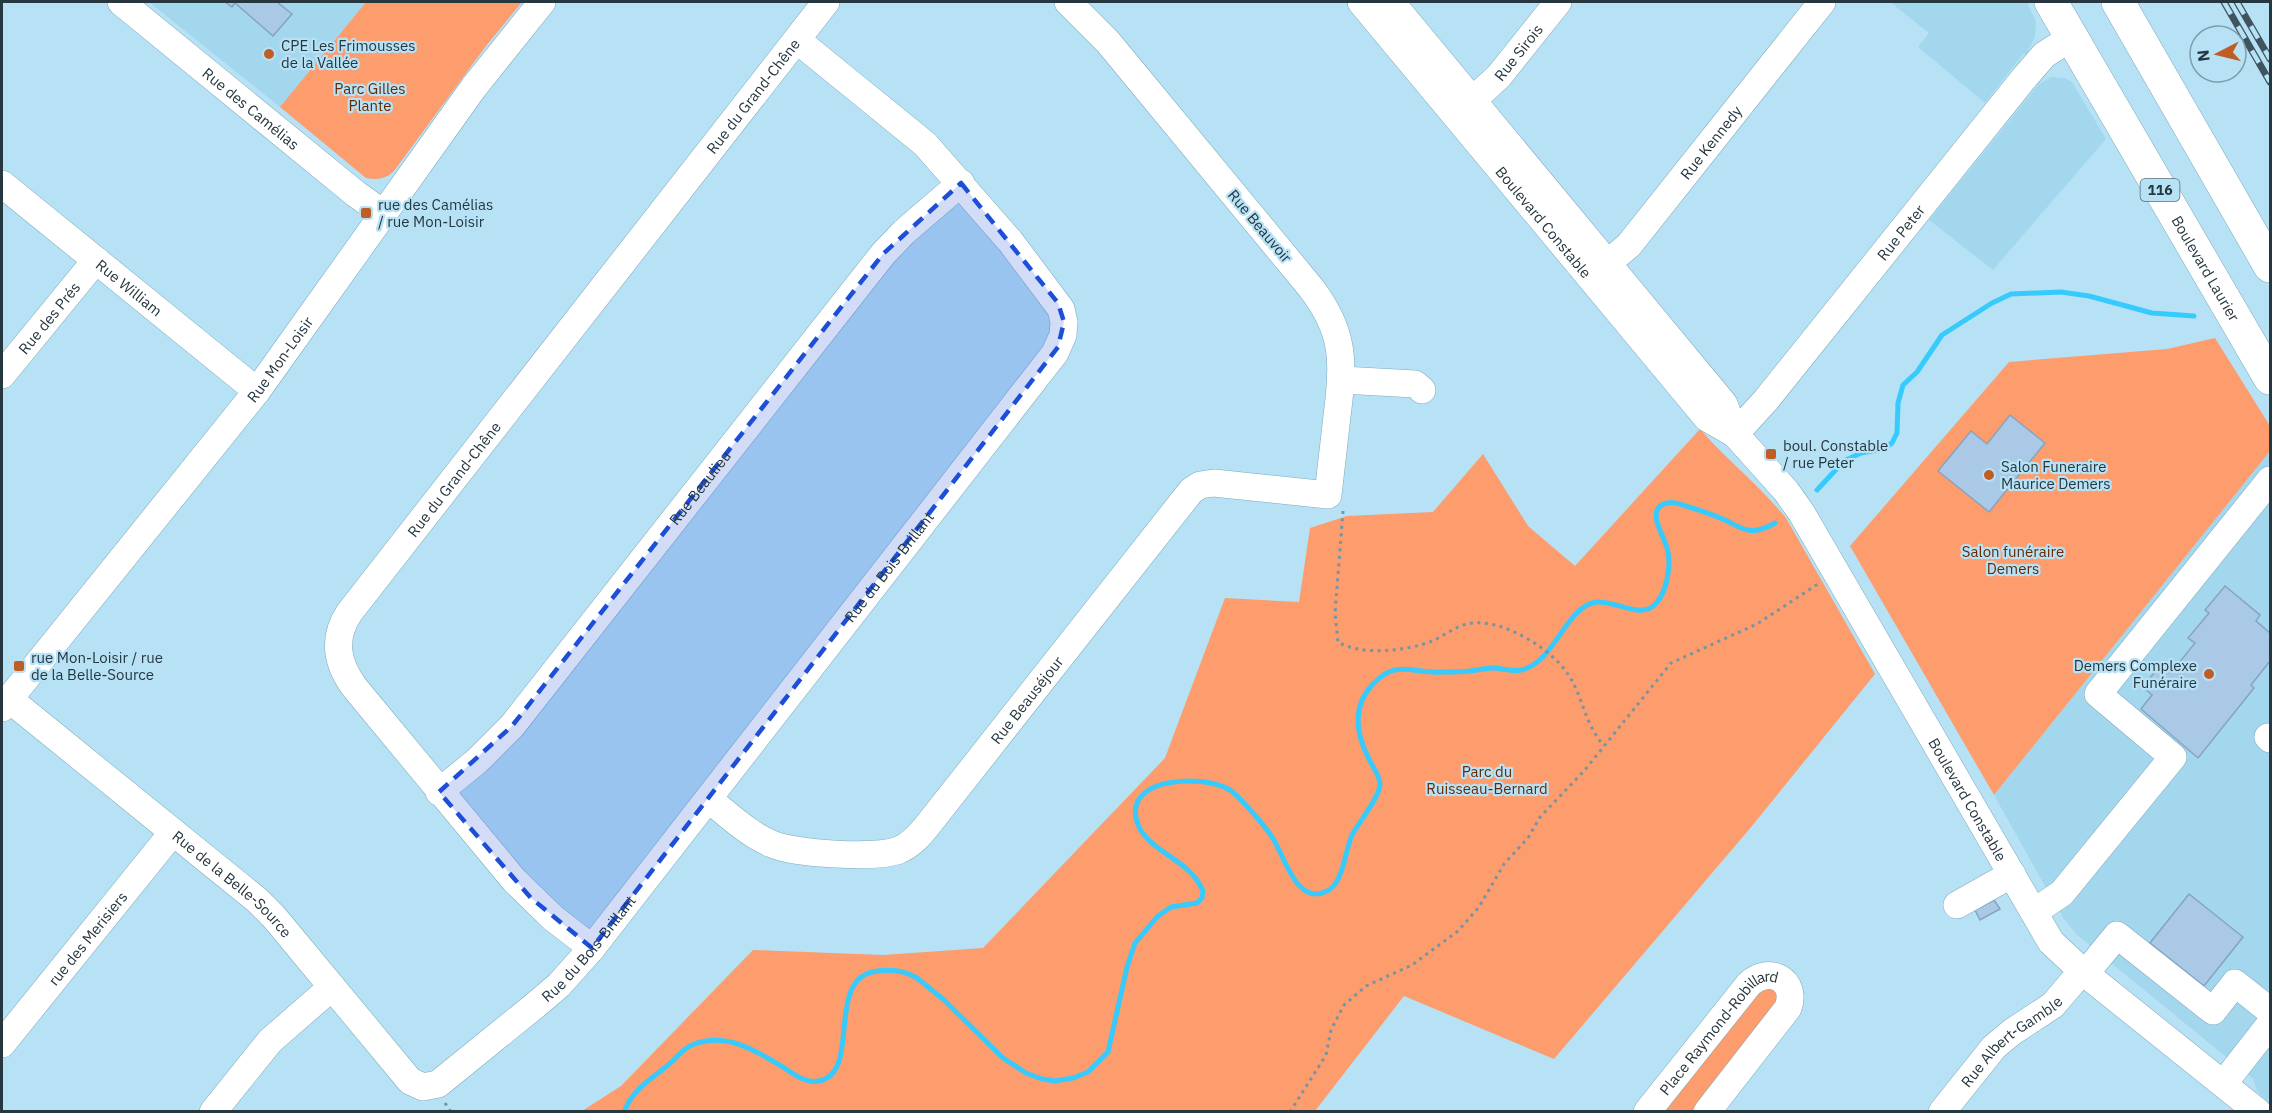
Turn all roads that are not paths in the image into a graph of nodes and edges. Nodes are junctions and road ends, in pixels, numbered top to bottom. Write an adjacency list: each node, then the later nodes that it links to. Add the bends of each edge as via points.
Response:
1 (121, 2): 16 (street, Rue des Camélias)
2 (542, 2): 16 (street, Rue Mon-Loisir, via 474,87)
3 (826, 2): 12 (street, Rue du Grand-Chêne)
4 (1068, 2): 22 (street, Rue Beauvoir, via 1107,42 1322,303 1339,340)
5 (1361, 2): 19 (street, Boulevard Constable)
6 (1391, 2): 13 (street, Boulevard Constable)
7 (1558, 2): 13 (street, Rue Sirois, via 1499,76)
8 (1822, 2): 19 (street, Rue Kennedy, via 1629,245)
9 (2051, 2): 11 (main road, Boulevard Laurier / 116)
10 (2118, 2): 18 (main road)
11 (2072, 38): 21 (main road, Boulevard Laurier / 116); 25 (street, Rue Peter, via 2044,56 2025,77)
12 (797, 40): 14 (street, Rue du Bois-Brillant, via 919,140); 29 (street, Rue du Grand-Chêne, via 345,619 338,640 343,669)
13 (1473, 100): 19 (street, Boulevard Constable)
14 (961, 183): 29 (street, Rue Beaulieu, via 883,254 512,726); 30 (street, Rue du Bois-Brillant, via 1058,303 1064,322 1061,341)
15 (2, 184): 17 (street, Rue William)
16 (384, 214): 24 (street, Rue Mon-Loisir)
17 (96, 260): 20 (street, Rue des Prés); 24 (street, Rue William)
18 (2271, 266)
19 (1599, 270): 25 (street, Boulevard Constable, via 1724,404)
20 (2, 375)
21 (2271, 378)
22 (1342, 380): 23 (street, via 1415,384); 27 (street, Rue Beauvoir)
23 (1422, 390)
24 (257, 391): 28 (street, Rue Mon-Loisir)
25 (1735, 434): 32 (street, Boulevard Constable, via 1801,512)
26 (2271, 480): 34 (street, via 2098,694 2173,757 2062,893)
27 (1328, 495): 30 (street, Rue Beauséjour, via 1214,483 1191,491 927,826 913,842 900,849 869,855 778,847)
28 (5, 703): 31 (street, Rue de la Belle-Source)
29 (439, 792): 35 (street, Rue du Grand-Chêne, via 531,898)
30 (708, 799): 35 (street, Rue du Bois-Brillant)
31 (173, 832): 37 (street, Rue de la Belle-Source, via 257,900); 40 (street, rue des Merisiers)
32 (2012, 874): 33 (street); 34 (street, Boulevard Constable)
33 (1958, 905)
34 (2034, 912): 36 (street, Boulevard Constable, via 2051,942)
35 (592, 948): 42 (street, Rue du Bois-Brillant, via 538,1003)
36 (2084, 972): 38 (street, Rue Albert-Gamble, via 2117,935 2212,1011 2235,983); 41 (street, Boulevard Constable); 46 (street, Rue Albert-Gamble, via 2053,1005 1994,1047)
37 (332, 987): 42 (street, Rue de la Belle-Source, via 410,1081 418,1086); 43 (street, via 270,1041)
38 (2271, 1011)
39 (2271, 1024): 41 (street)
40 (2, 1044)
41 (2224, 1083): 47 (street, Boulevard Constable)
42 (432, 1086)
43 (213, 1112)
44 (1647, 1112): 45 (street, Place Raymond-Robillard, via 1749,984 1762,975 1780,978 1789,990 1788,1008)
45 (1707, 1112)
46 (1942, 1112)
47 (2258, 1112)

